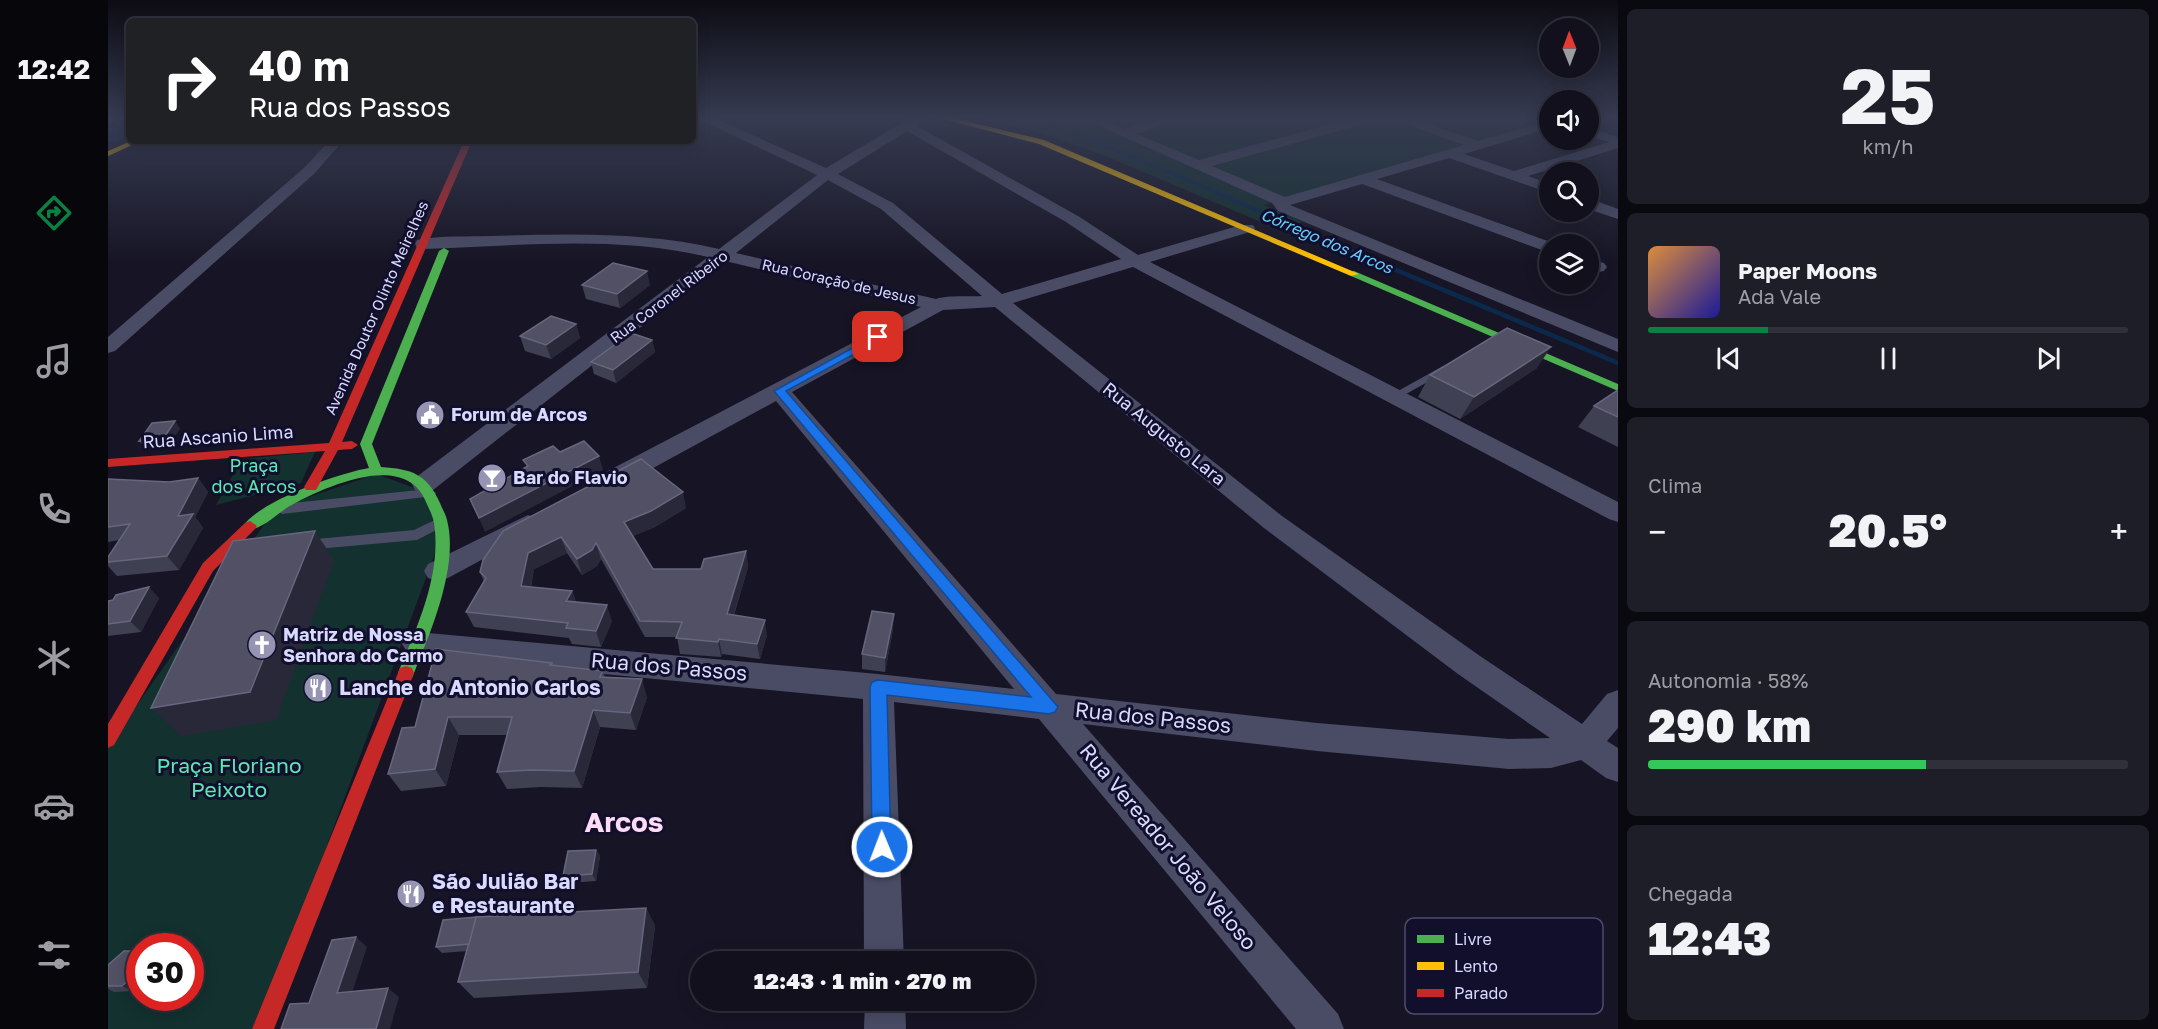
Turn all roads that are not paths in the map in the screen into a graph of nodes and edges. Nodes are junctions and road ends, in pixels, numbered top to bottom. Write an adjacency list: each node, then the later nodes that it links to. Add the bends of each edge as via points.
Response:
1 (313, 166): 30 (street)
2 (461, 166): 20 (main road, Avenida Doutor Olinto Meirelhes)
3 (810, 166): 11 (street, Rua Augusto Lara)
4 (840, 166): 11 (street, Rua Coronel Ribeiro)
5 (986, 166): 23 (street)
6 (1099, 166): 18 (main road)
7 (1200, 166): 15 (street)
8 (1403, 166): 13 (street)
9 (1486, 166): 12 (street)
10 (1545, 166): 12 (street)
11 (827, 174): 22 (street, Rua Coronel Ribeiro); 24 (street, Rua Augusto Lara, via 887,206)
12 (1514, 176): 14 (street)
13 (1360, 178): 15 (street); 21 (street)
14 (1539, 185)
15 (1282, 201): 29 (street, via 1284,208)
16 (1599, 207): 17 (street)
17 (1618, 214)
18 (1247, 228): 23 (street, Rua Coração de Jesus); 32 (main road)
19 (449, 238): 20 (street, Rua Coração de Jesus); 22 (street, Rua Coração de Jesus, via 622,240 680,245); 27 (main road)
20 (423, 244): 28 (main road, Avenida Doutor Olinto Meirelhes)
21 (1539, 244)
22 (723, 255): 26 (street, Rua Coração de Jesus); 40 (street, Rua Coronel Ribeiro)
23 (1137, 262): 25 (street, Rua Coração de Jesus); 34 (street)
24 (978, 284): 25 (street, Rua Augusto Lara); 26 (street)
25 (999, 301): 26 (street, Rua Coração de Jesus); 53 (street, Rua Augusto Lara, via 1273,522)
26 (938, 305): 33 (street)
27 (413, 326): 28 (main road); 35 (main road)
28 (386, 328): 36 (main road, Avenida Doutor Olinto Meirelhes)
29 (1618, 346)
30 (108, 347)
31 (1456, 363): 34 (lane)
32 (1618, 388)
33 (779, 391): 41 (street); 51 (street, Rua Vereador João Veloso)
34 (1395, 396): 43 (street)
35 (366, 444): 36 (main road, Rua Ascanio Lima); 38 (main road)
36 (334, 446): 37 (main road, Rua Ascanio Lima); 39 (main road, Avenida Doutor Olinto Meirelhes)
37 (108, 463)
38 (377, 472): 39 (main road); 40 (main road, via 408,475)
39 (311, 487): 42 (main road)
40 (426, 488): 42 (lane); 45 (main road)
41 (593, 489)
42 (272, 510): 52 (main road, via 194,589)
43 (1618, 513)
44 (542, 517): 47 (street)
45 (441, 522): 46 (lane, via 417,535); 47 (main road)
46 (287, 547)
47 (438, 571): 48 (main road)
48 (417, 644): 49 (street, Rua dos Passos); 57 (main road)
49 (878, 687): 51 (street, Rua dos Passos); 55 (street)
50 (1618, 704): 53 (street)
51 (1049, 707): 53 (street, Rua dos Passos, via 1509,754 1551,753); 59 (street, Rua Vereador João Veloso)
52 (108, 740)
53 (1584, 744): 54 (street, Rua Augusto Lara)
54 (1618, 767)
55 (884, 951)
56 (885, 1011): 58 (street)
57 (263, 1029)
58 (885, 1029)
59 (1323, 1029)

